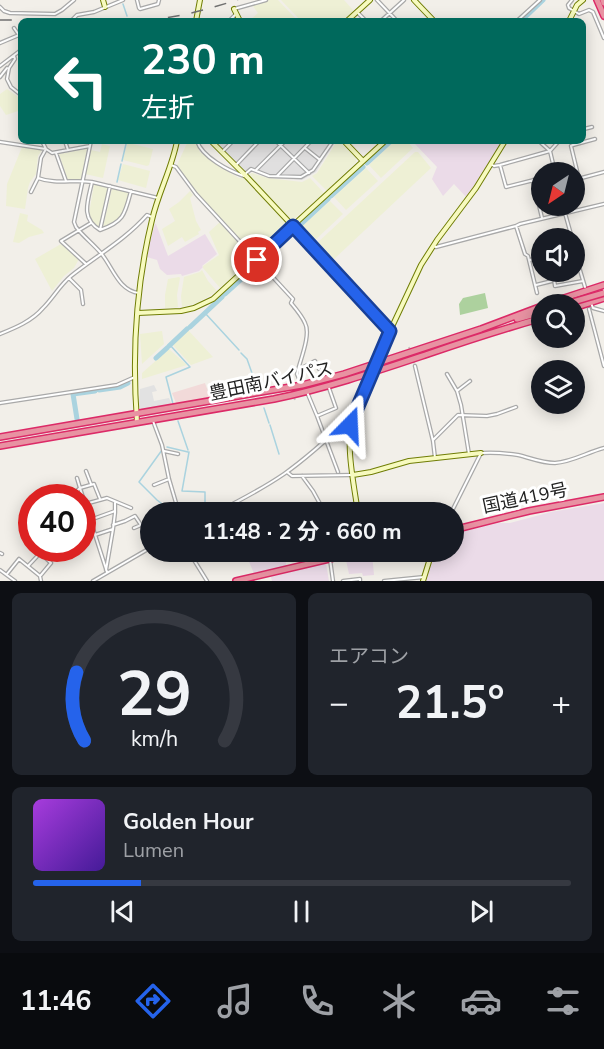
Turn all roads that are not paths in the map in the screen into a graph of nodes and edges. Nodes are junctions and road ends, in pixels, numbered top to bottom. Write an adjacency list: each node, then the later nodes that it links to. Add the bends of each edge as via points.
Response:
1 (74, 0): 17 (street, via 52,14 10,13)
2 (103, 0): 18 (street)
3 (123, 0): 16 (street)
4 (137, 0): 5 (street, via 140,9 158,4)
5 (159, 0)
6 (200, 0): 25 (street)
7 (266, 0): 19 (street)
8 (370, 0): 21 (street)
9 (377, 0): 22 (street)
10 (404, 0): 22 (street)
11 (414, 0): 32 (street)
12 (540, 0): 33 (street)
13 (572, 0): 20 (street, via 568,5)
14 (583, 0): 20 (street)
15 (597, 0): 23 (highway)
16 (119, 1): 18 (street)
17 (0, 7)
18 (105, 7): 24 (street)
19 (235, 11): 26 (street); 27 (street)
20 (574, 11): 34 (street); 38 (street, via 593,12)
21 (357, 12): 28 (street); 29 (street)
22 (389, 13): 30 (street); 31 (street)
23 (604, 16)
24 (74, 18)
25 (197, 18)
26 (231, 18)
27 (238, 18)
28 (350, 18)
29 (363, 18)
30 (384, 18)
31 (394, 18)
32 (431, 18)
33 (520, 18)
34 (570, 18)
35 (14, 28): 36 (street)
36 (18, 33)
37 (18, 37): 39 (street)
38 (604, 38)
39 (0, 43)
40 (18, 53): 41 (street)
41 (14, 56): 42 (street); 43 (street)
42 (0, 66)
43 (9, 68): 44 (street); 45 (street, via 6,79)
44 (0, 77)
45 (18, 93)
46 (592, 127): 47 (street)
47 (586, 128)
48 (595, 139): 49 (street)
49 (586, 141)
50 (0, 142): 69 (street)
51 (44, 144): 69 (street)
52 (66, 144): 70 (street)
53 (176, 144): 80 (street)
54 (198, 144): 86 (street, via 210,157)
55 (214, 144): 72 (street)
56 (230, 144): 72 (street)
57 (257, 144): 82 (street)
58 (308, 144): 68 (street)
59 (331, 144): 75 (street)
60 (347, 144): 76 (street)
61 (382, 144): 76 (street)
62 (504, 144): 79 (street)
63 (542, 144): 71 (street)
64 (556, 144): 71 (street)
65 (577, 144): 78 (street, via 571,146)
66 (281, 145): 74 (street); 83 (street)
67 (90, 146): 70 (street); 92 (street)
68 (305, 148): 74 (street); 75 (street)
69 (46, 149): 73 (street); 89 (street)
70 (68, 150): 73 (street)
71 (550, 151): 77 (street); 81 (street)
72 (222, 152): 82 (street)
73 (56, 153): 91 (street)
74 (294, 158): 85 (street); 87 (street)
75 (320, 160): 85 (street)
76 (363, 161): 105 (street)
77 (553, 162)
78 (575, 162)
79 (491, 164): 81 (street); 109 (street)
80 (171, 165): 97 (street); 111 (street)
81 (500, 165): 90 (street, via 506,187)
82 (235, 166): 86 (street)
83 (255, 170): 86 (street, via 251,169); 87 (street)
84 (604, 172): 88 (street)
85 (309, 173): 87 (street, via 301,177)
86 (246, 176): 105 (street)
87 (277, 176)
88 (585, 177)
89 (38, 178): 91 (street); 96 (street)
90 (531, 180)
91 (66, 181): 92 (street)
92 (82, 181): 93 (street); 108 (street, via 74,222)
93 (92, 182): 94 (street); 104 (street, via 87,215)
94 (110, 186): 95 (street); 107 (street)
95 (131, 191): 97 (street); 107 (street, via 123,217)
96 (31, 192)
97 (159, 198): 102 (street)
98 (604, 204): 99 (street)
99 (585, 208)
100 (542, 216): 103 (street)
101 (554, 216): 103 (street)
102 (152, 217): 110 (street, via 147,215); 122 (street)
103 (543, 219): 106 (street)
104 (91, 223): 107 (street); 108 (street)
105 (293, 226): 111 (street); 137 (street)
106 (516, 226): 109 (street); 112 (street)
107 (100, 230)
108 (80, 231): 110 (street); 113 (street, via 61,242)
109 (433, 246): 137 (street)
110 (102, 254): 113 (street); 122 (street, via 123,286)
111 (257, 260): 133 (street, via 213,299 194,308 172,313); 145 (street, via 293,299 291,303 306,324)
112 (529, 260): 119 (street)
113 (87, 264): 114 (street)
114 (69, 278): 128 (street, via 81,290); 138 (street, via 42,310)
115 (548, 282): 119 (street)
116 (554, 282): 117 (street, via 555,286)
117 (577, 282)
118 (583, 282): 121 (street)
119 (536, 285): 123 (street)
120 (604, 285): 124 (highway)
121 (585, 287)
122 (139, 293): 133 (street)
123 (537, 293)
124 (577, 294)
125 (604, 295): 126 (highway, bridge); 127 (highway, bridge); 130 (highway)
126 (585, 300)
127 (585, 302)
128 (83, 304)
129 (585, 306): 130 (highway)
130 (590, 306): 132 (street); 140 (street)
131 (531, 310): 136 (highway, 豊田南バイパス)
132 (604, 311)
133 (138, 313): 148 (street)
134 (531, 318): 136 (highway)
135 (531, 318): 139 (highway, 豊田南バイパス)
136 (481, 329): 141 (highway, 豊田南バイパス)
137 (390, 331): 141 (street)
138 (0, 334)
139 (428, 354): 141 (highway); 146 (highway, 豊田南バイパス)
140 (603, 354): 143 (street)
141 (377, 362): 146 (street); 149 (highway, 豊田南バイパス)
142 (415, 366): 166 (street)
143 (604, 366)
144 (319, 369): 145 (street, via 315,362)
145 (298, 370): 151 (street)
146 (370, 374): 149 (highway); 152 (highway, 豊田南バイパス); 159 (street)
147 (447, 374): 153 (street)
148 (135, 377): 155 (street, via 117,385); 158 (street)
149 (319, 381): 151 (highway, 豊田南バイパス)
150 (470, 381): 153 (street)
151 (302, 386): 158 (highway, 豊田南バイパス)
152 (328, 386): 154 (highway, 豊田南バイパス); 161 (street, via 336,408)
153 (457, 391): 160 (street)
154 (307, 392): 157 (highway, 豊田南バイパス); 161 (street)
155 (0, 403)
156 (516, 407): 160 (street, via 487,416)
157 (196, 412): 158 (highway, via 141,417); 162 (highway, 豊田南バイパス)
158 (136, 414): 163 (street); 164 (highway, 豊田南バイパス)
159 (354, 414): 165 (street); 177 (street, via 349,435)
160 (464, 415): 166 (street, via 458,415); 172 (street)
161 (317, 416): 165 (street)
162 (153, 419): 163 (highway, 豊田南バイパス); 169 (street)
163 (137, 422): 167 (highway, 豊田南バイパス)
164 (0, 437)
165 (326, 440): 175 (street); 176 (street)
166 (433, 440): 173 (street)
167 (0, 444)
168 (604, 448): 170 (street, via 558,463 499,452)
169 (164, 451): 171 (street); 180 (street)
170 (480, 453): 172 (street); 193 (street)
171 (178, 454)
172 (469, 454): 173 (street)
173 (435, 458): 177 (street)
174 (86, 471): 182 (street)
175 (286, 472): 178 (street); 190 (street)
176 (338, 472)
177 (353, 475): 178 (street); 192 (street)
178 (302, 476): 191 (street)
179 (77, 478): 181 (street)
180 (169, 479): 183 (street); 189 (street)
181 (79, 484)
182 (91, 484)
183 (154, 485)
184 (96, 489): 186 (street)
185 (604, 497): 198 (highway, 国道419号)
186 (100, 499): 187 (street); 188 (street)
187 (96, 500)
188 (114, 502): 194 (street); 195 (street)
189 (176, 502)
190 (236, 502)
191 (319, 502)
192 (356, 502)
193 (457, 502)
194 (130, 508)
195 (116, 511): 196 (street); 197 (street)
196 (96, 518)
197 (113, 525): 199 (street, via 135,516 141,525); 200 (street)
198 (464, 527)
199 (134, 528)
200 (112, 529): 201 (street); 212 (street)
201 (96, 534)
202 (96, 541): 212 (street)
203 (140, 553): 212 (street)
204 (32, 562): 210 (street)
205 (50, 562): 214 (street)
206 (195, 562): 219 (street)
207 (305, 562): 220 (highway)
208 (331, 562): 221 (street)
209 (429, 562): 215 (street)
210 (28, 566): 213 (street, via 19,559); 214 (street)
211 (0, 570): 213 (street)
212 (106, 572): 218 (street)
213 (6, 574): 216 (street)
214 (40, 576): 217 (street)
215 (424, 579): 224 (street)
216 (15, 581)
217 (41, 581)
218 (93, 581)
219 (207, 581)
220 (236, 581)
221 (333, 581)
222 (342, 581): 223 (street)
223 (360, 581)
224 (384, 581)

